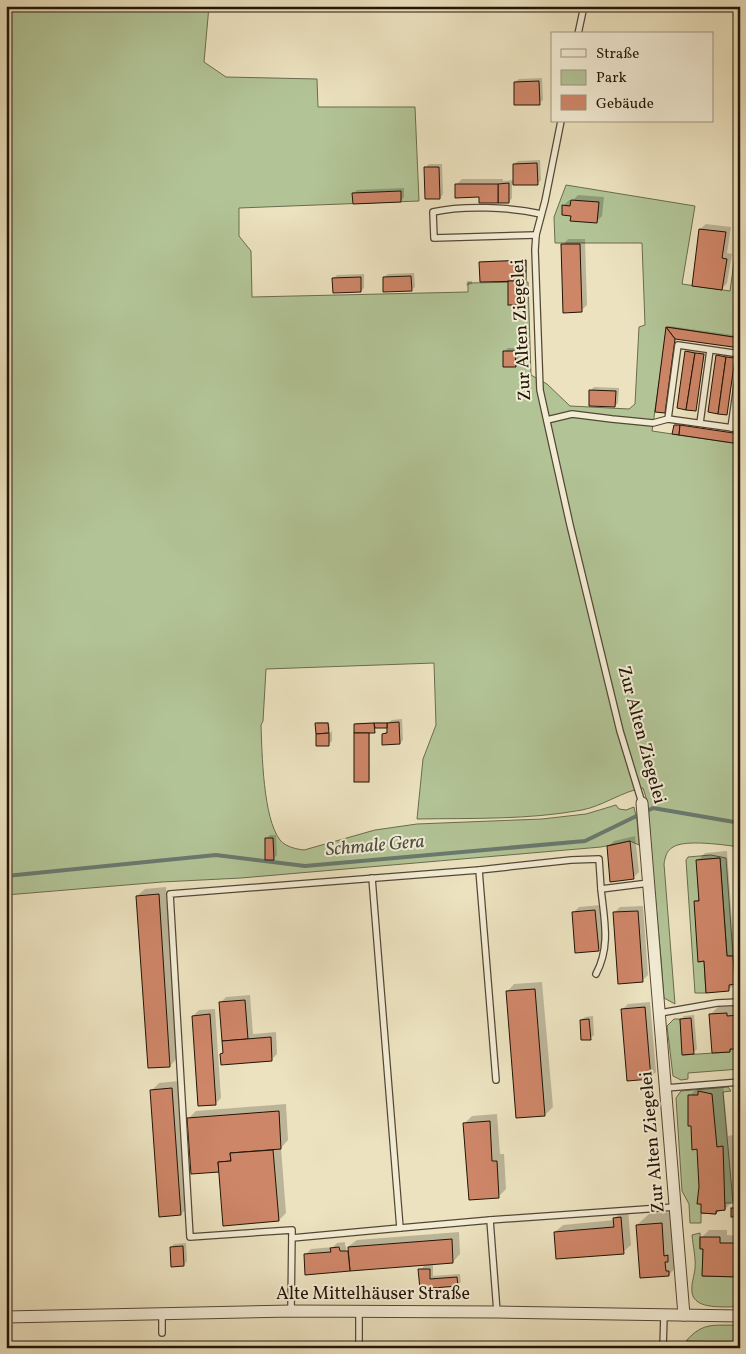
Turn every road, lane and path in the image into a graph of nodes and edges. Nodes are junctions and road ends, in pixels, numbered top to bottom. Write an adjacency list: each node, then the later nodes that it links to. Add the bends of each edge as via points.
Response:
1 (584, 6): 2 (lane)
2 (578, 32)
3 (561, 122): 4 (lane, Zur Alten Ziegelei)
4 (541, 214): 5 (lane, Zur Alten Ziegelei); 5 (lane, via 502,209 433,212 434,238)
5 (536, 235): 10 (lane, Zur Alten Ziegelei, via 540,390)
6 (710, 350): 7 (lane); 9 (lane, via 678,346); 11 (lane)
7 (740, 354)
8 (740, 364): 12 (lane)
9 (668, 419): 10 (lane, via 653,423 572,414); 11 (lane)
10 (547, 420): 14 (lane, Zur Alten Ziegelei, via 620,732)
11 (700, 424): 12 (lane)
12 (731, 428): 13 (lane)
13 (740, 429)
14 (642, 803): 17 (street, Zur Alten Ziegelei)
15 (479, 870): 16 (lane); 18 (lane, via 599,860); 22 (lane)
16 (372, 878): 27 (lane); 28 (lane, via 170,894 190,1237 292,1230)
17 (649, 883): 18 (lane); 21 (street, Zur Alten Ziegelei)
18 (601, 889): 19 (lane, via 606,941 602,963)
19 (596, 974)
20 (740, 1002): 21 (lane)
21 (660, 1013): 24 (street, Zur Alten Ziegelei)
22 (496, 1080)
23 (740, 1082): 24 (lane)
24 (666, 1088): 25 (street, Zur Alten Ziegelei)
25 (676, 1207): 26 (lane); 34 (street, Zur Alten Ziegelei)
26 (490, 1220): 27 (lane); 31 (lane)
27 (400, 1228): 28 (lane)
28 (292, 1238): 29 (lane)
29 (291, 1311): 30 (street, Alte Mittelhäuser Straße); 32 (street, Alte Mittelhäuser Straße)
30 (359, 1312): 31 (street, Alte Mittelhäuser Straße); 38 (lane)
31 (497, 1312): 33 (street, Alte Mittelhäuser Straße)
32 (162, 1314): 36 (street, Alte Mittelhäuser Straße); 37 (lane)
33 (664, 1315): 34 (street, Alte Mittelhäuser Straße); 39 (lane)
34 (684, 1315): 35 (street, Alte Mittelhäuser Straße)
35 (740, 1316)
36 (6, 1317)
37 (162, 1333)
38 (359, 1348)
39 (663, 1348)

